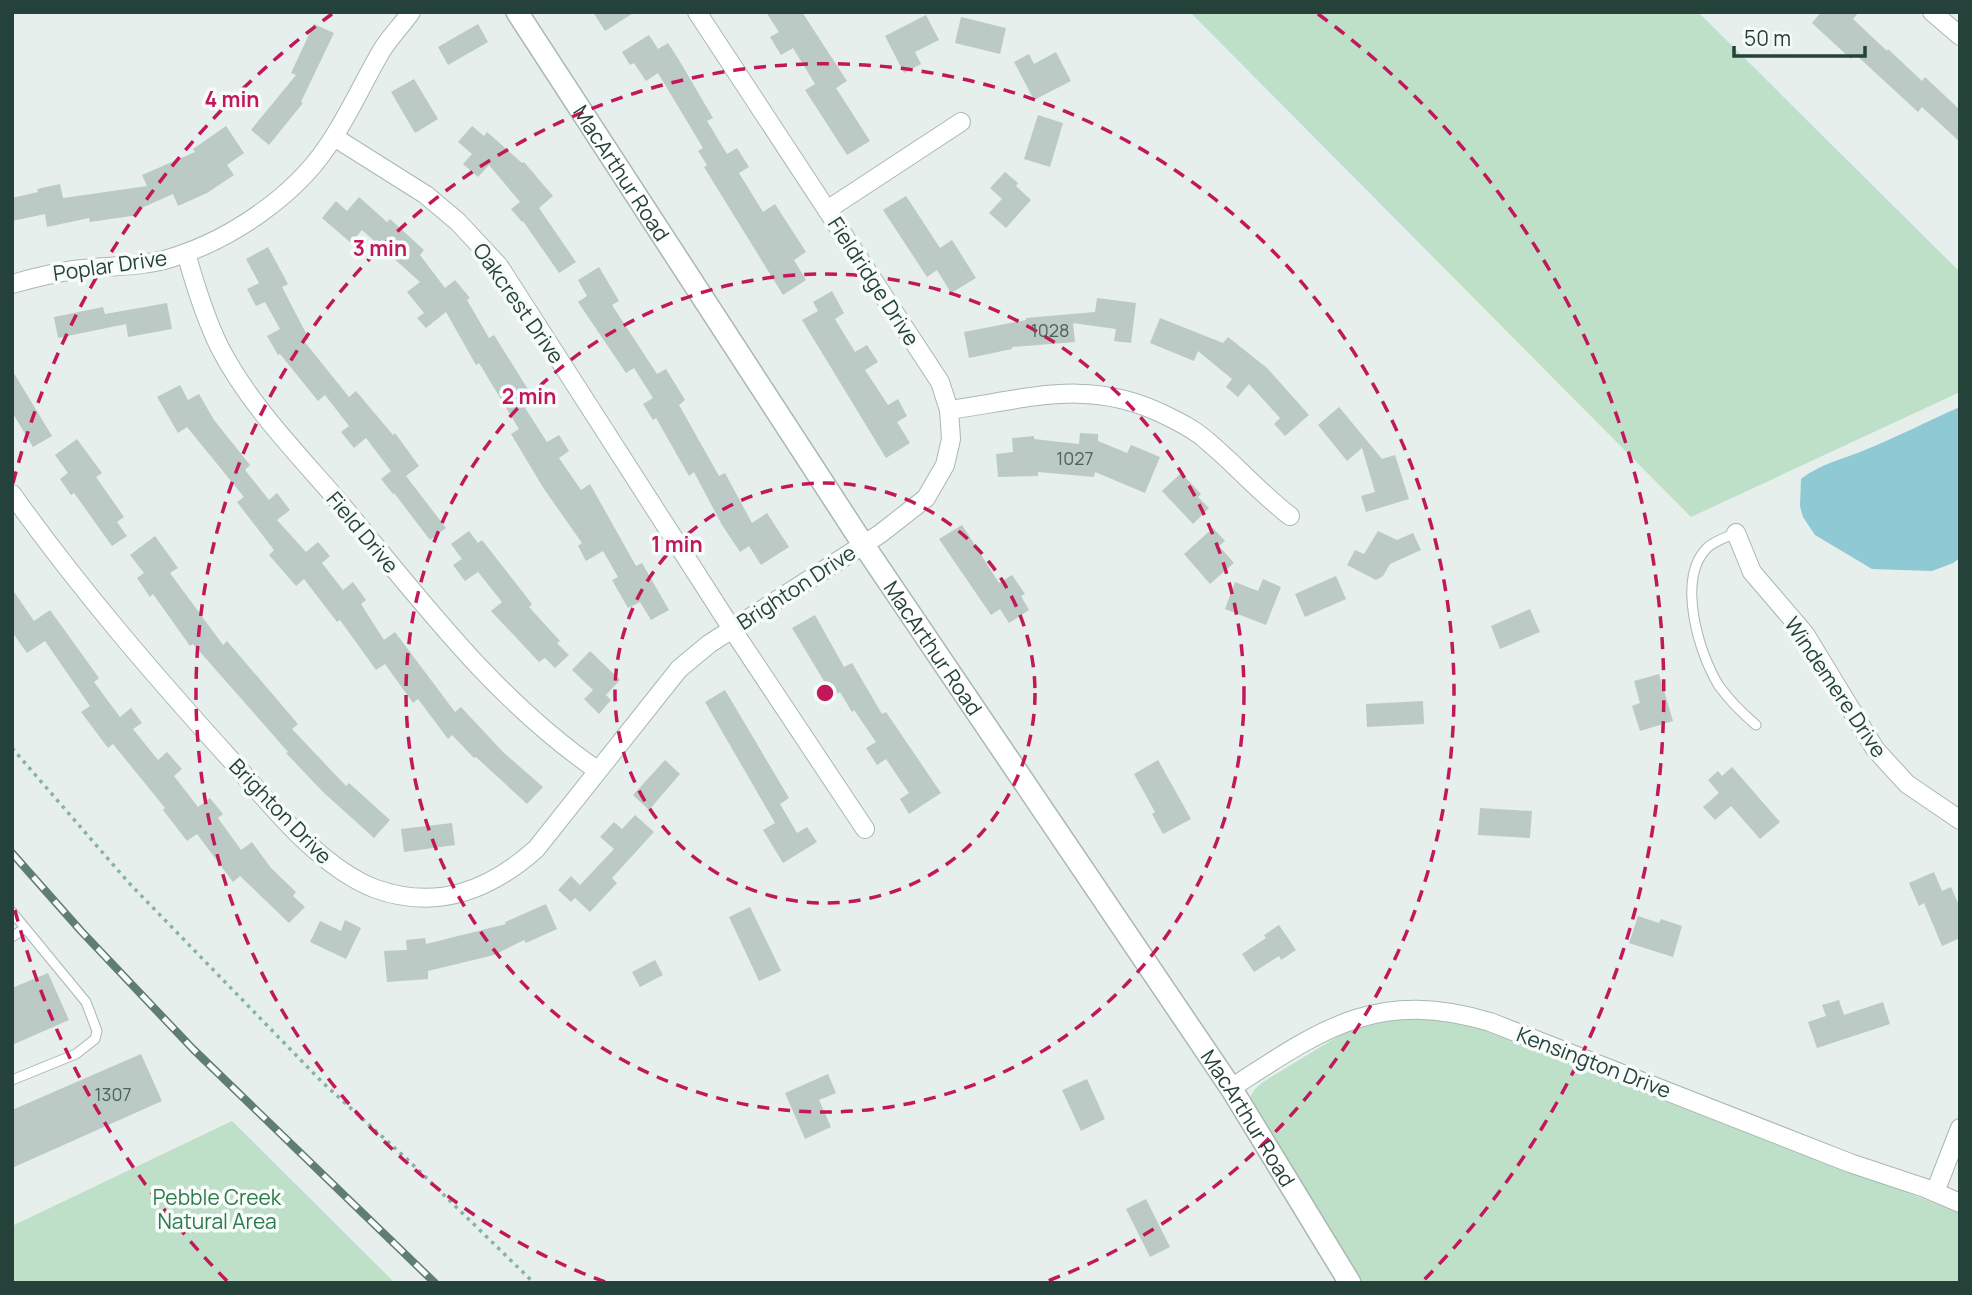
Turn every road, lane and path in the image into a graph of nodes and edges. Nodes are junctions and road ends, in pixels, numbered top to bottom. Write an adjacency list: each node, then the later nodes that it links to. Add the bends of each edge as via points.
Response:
1 (411, 12): 7 (street, via 383,48)
2 (517, 12): 15 (street, MacArthur Road)
3 (697, 12): 8 (street, Fieldridge Drive)
4 (1932, 12): 5 (street)
5 (1960, 36)
6 (961, 122): 8 (street)
7 (334, 137): 9 (street, Poplar Drive, via 276,201 242,226); 16 (street, Oakcrest Drive, via 426,195 499,266)
8 (827, 209): 11 (street, Fieldridge Drive, via 940,382)
9 (186, 253): 10 (street, Poplar Drive); 19 (street, Field Drive, via 219,346 252,398 495,684)
10 (12, 284)
11 (949, 410): 13 (street, via 1046,394 1128,400 1205,439); 15 (street, Fieldridge Drive, via 949,452 934,488 917,507)
12 (12, 494): 19 (street, Brighton Drive, via 102,612 181,705 309,844 355,880 424,898 466,892 501,877 536,849)
13 (1290, 516)
14 (1736, 534): 17 (lane, via 1708,546 1695,572 1691,598 1697,635 1717,683); 20 (street, Windemere Drive, via 1752,572 1805,634 1880,755 1906,784)
15 (863, 544): 16 (street, Brighton Drive); 26 (street, MacArthur Road)
16 (732, 629): 19 (street, Brighton Drive, via 679,669); 21 (street, Oakcrest Drive)
17 (1756, 726)
18 (12, 748): 30 (path, via 129,883 323,1083)
19 (597, 770)
20 (1960, 820)
21 (865, 830)
22 (12, 912): 23 (lane)
23 (25, 928): 24 (lane); 25 (lane, via 86,1002 97,1031 95,1039 76,1054)
24 (12, 937)
25 (12, 1080)
26 (1231, 1088): 28 (street, Kensington Drive, via 1357,1017 1392,1009 1450,1012 1490,1022); 31 (street, MacArthur Road)
27 (1960, 1128): 28 (street)
28 (1935, 1192): 29 (street, Kensington Drive)
29 (1960, 1203)
30 (534, 1283)
31 (1350, 1283)

